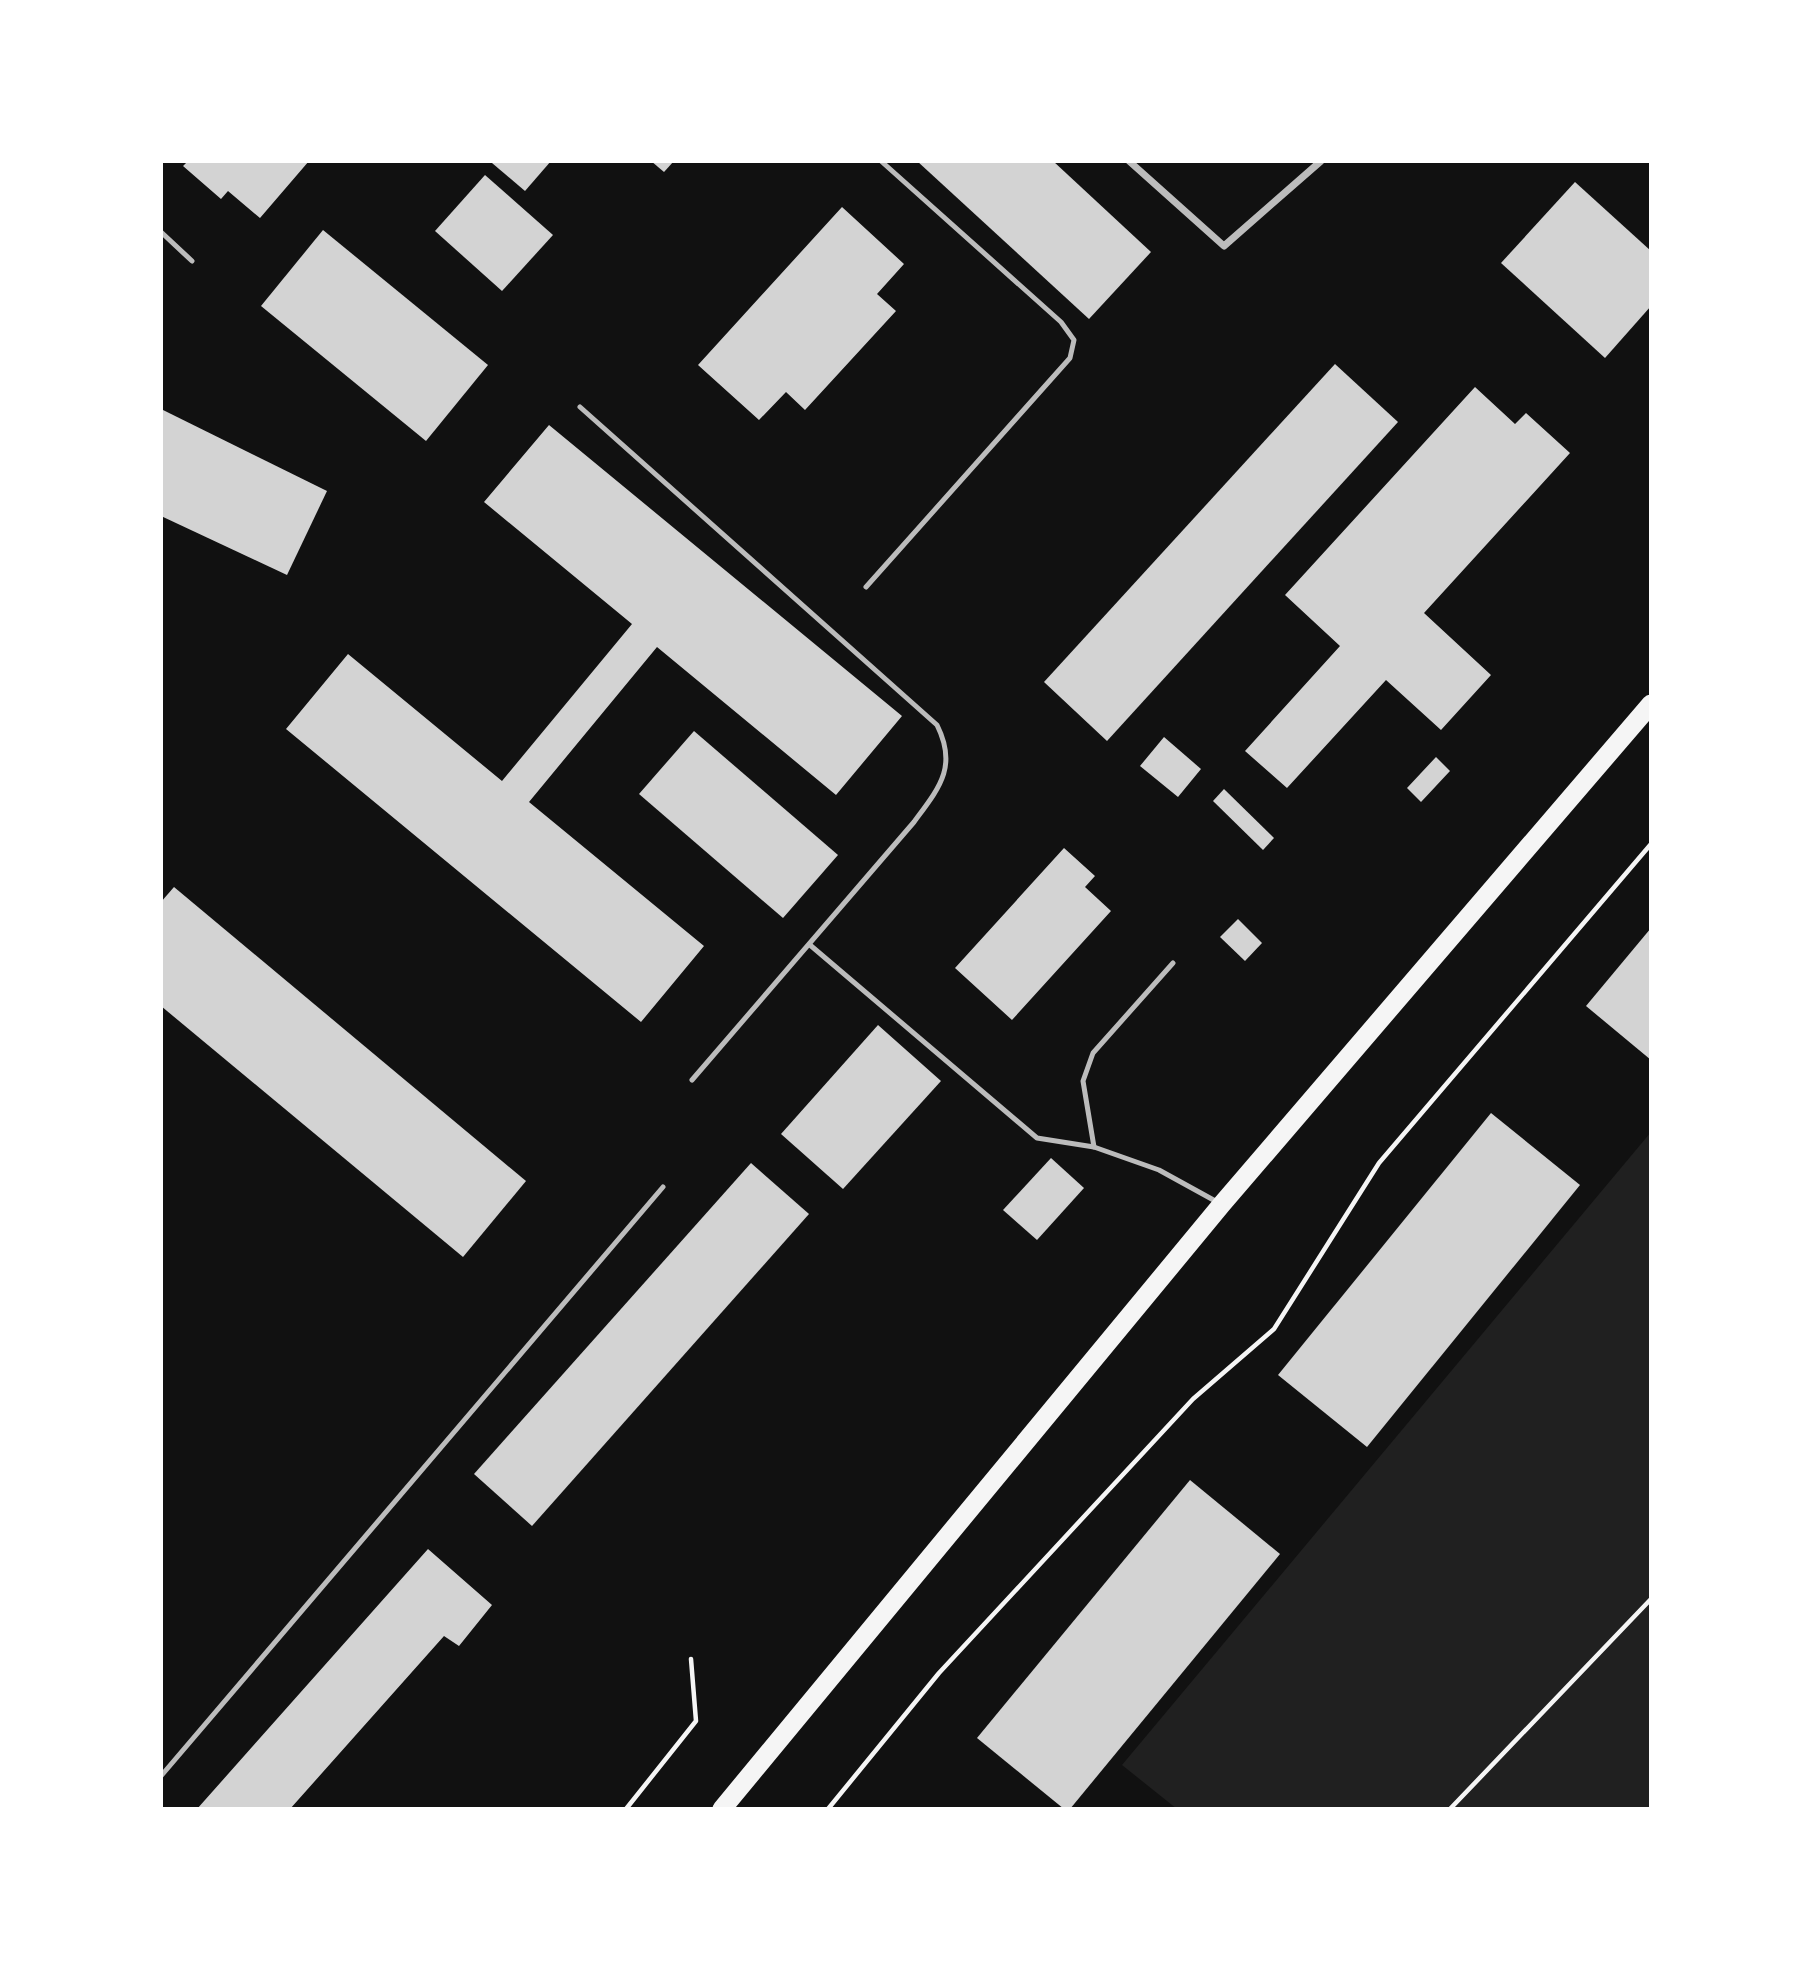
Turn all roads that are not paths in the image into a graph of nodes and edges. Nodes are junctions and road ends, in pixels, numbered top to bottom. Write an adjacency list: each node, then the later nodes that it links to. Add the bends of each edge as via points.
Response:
1 (881, 161): 7 (lane, via 1061,323 1074,340 1070,358)
2 (1129, 161): 3 (street, via 1224,246)
3 (1321, 161)
4 (161, 232): 5 (lane)
5 (192, 261)
6 (580, 407): 9 (lane, via 937,724 944,740 947,758 940,786)
7 (866, 587)
8 (1651, 704): 14 (highway)
9 (810, 944): 11 (lane); 12 (lane, via 1037,1138)
10 (1173, 963): 12 (lane, via 1093,1054 1083,1080)
11 (692, 1080)
12 (1094, 1147): 14 (lane, via 1159,1170)
13 (663, 1187): 15 (lane)
14 (1222, 1204): 16 (highway)
15 (161, 1776)
16 (722, 1809)

